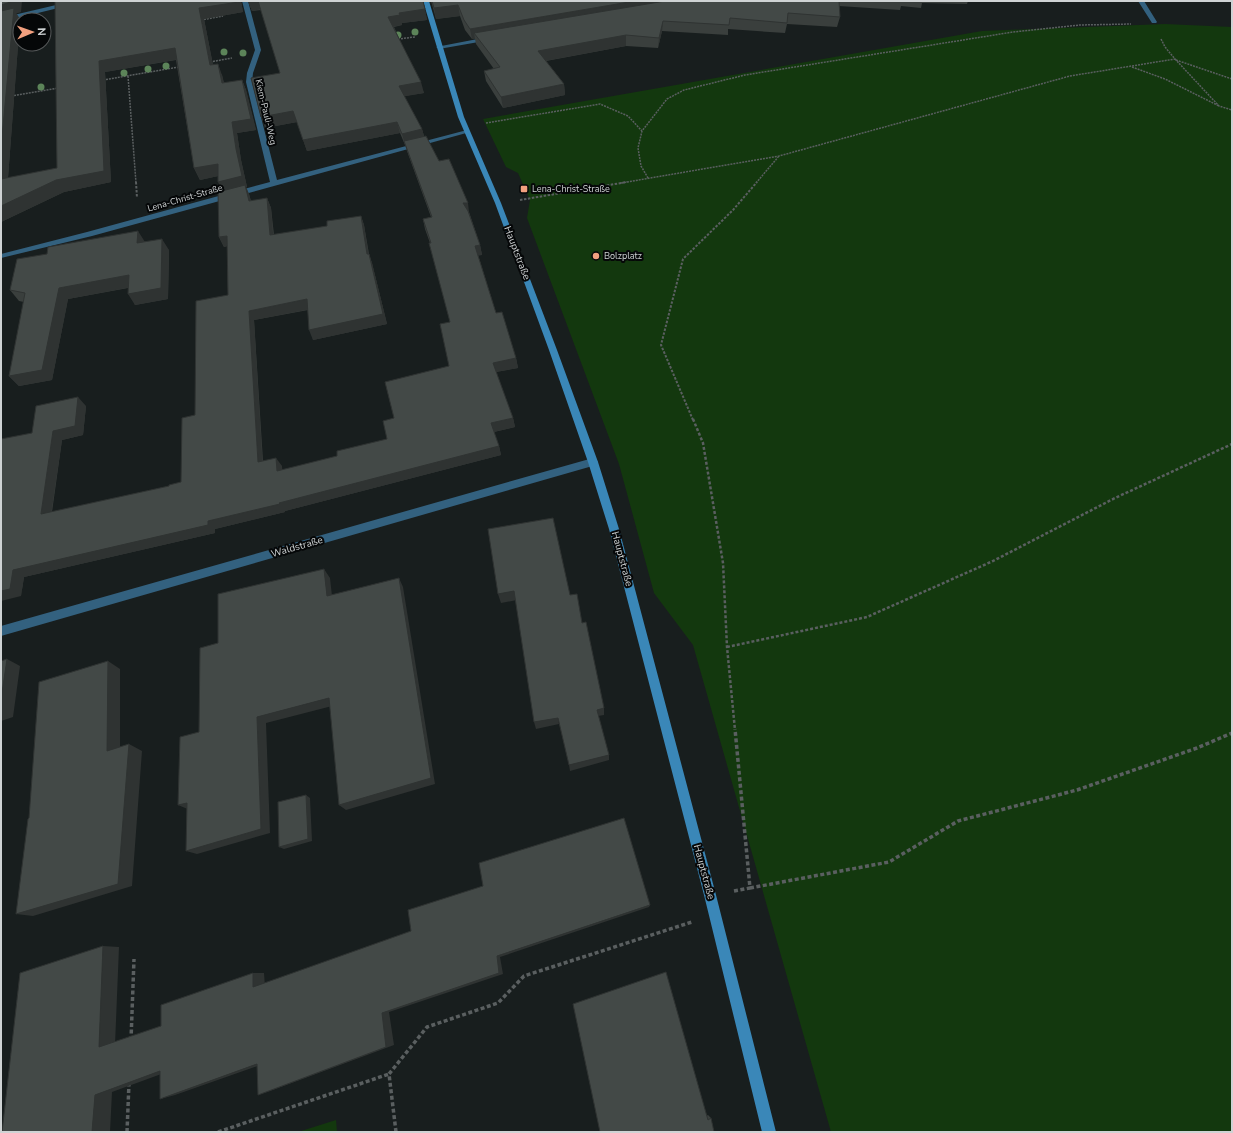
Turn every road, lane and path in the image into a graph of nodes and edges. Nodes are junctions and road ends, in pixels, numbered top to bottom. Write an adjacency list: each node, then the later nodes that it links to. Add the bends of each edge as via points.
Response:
1 (84, 1): 6 (street)
2 (245, 1): 13 (street, Kiem-Pauli-Weg, via 258,50)
3 (426, 1): 12 (street, Hauptstraße)
4 (1140, 1): 8 (street)
5 (223, 16): 7 (path)
6 (1, 20)
7 (200, 20)
8 (1154, 22): 14 (path, via 1165,47); 26 (path, via 1080,25 1013,32 745,75 684,90 667,99)
9 (416, 36): 11 (path)
10 (496, 37): 12 (street)
11 (394, 40)
12 (439, 47): 25 (street, Hauptstraße)
13 (257, 58): 15 (path, via 231,58); 29 (street, Kiem-Pauli-Weg, via 249,73 249,82)
14 (1175, 59): 16 (path); 19 (path); 23 (path)
15 (209, 62)
16 (1131, 66): 23 (path, via 1165,79); 27 (path, via 1070,76)
17 (179, 67): 18 (path)
18 (128, 76): 20 (path); 31 (path, via 137,201)
19 (1232, 79)
20 (97, 82)
21 (66, 87): 22 (path)
22 (6, 97)
23 (1219, 106): 24 (path)
24 (1232, 110)
25 (466, 129): 26 (path, via 600,104 628,116); 29 (street, Lena-Christ-Straße); 30 (street, Hauptstraße)
26 (642, 130): 28 (path, via 638,148 641,166)
27 (779, 156): 28 (path); 36 (path, via 732,210 683,259 660,345 703,443 723,563)
28 (648, 178): 30 (path)
29 (274, 183): 31 (street, Lena-Christ-Straße)
30 (498, 203): 34 (street, Hauptstraße)
31 (142, 220): 32 (street, Lena-Christ-Straße)
32 (1, 256)
33 (1232, 444): 36 (path, via 1115,498 993,561 867,617)
34 (593, 462): 35 (street, Waldstraße); 39 (street, Hauptstraße, via 614,529)
35 (1, 631)
36 (727, 647): 38 (path)
37 (1232, 733): 38 (path, via 1198,748 1077,790 958,821 889,862)
38 (750, 888): 39 (path)
39 (710, 895): 48 (street, Hauptstraße)
40 (667, 930): 43 (path, via 524,976 498,1003 427,1027)
41 (134, 959): 42 (path)
42 (130, 1045)
43 (389, 1074): 46 (path); 47 (path)
44 (129, 1077): 45 (path)
45 (127, 1132)
46 (218, 1132)
47 (396, 1132)
48 (769, 1132)

